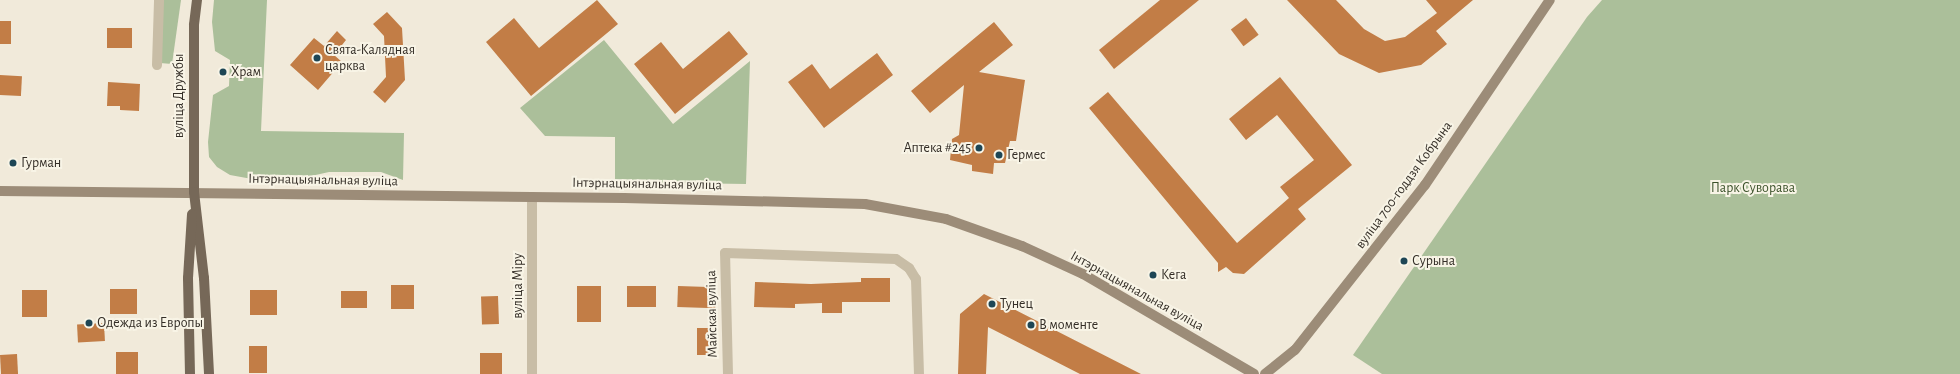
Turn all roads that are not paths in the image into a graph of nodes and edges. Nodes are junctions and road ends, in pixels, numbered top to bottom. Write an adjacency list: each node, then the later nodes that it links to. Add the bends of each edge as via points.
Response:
1 (159, 0): 4 (street)
2 (197, 0): 6 (main road, вуліца Дружбы, via 194,25)
3 (1550, 0): 14 (main road, вуліца 700-годдзя Кобрына, via 1425,185 1295,350)
4 (157, 65)
5 (0, 191): 6 (main road, Інтэрнацыянальная вуліца)
6 (194, 192): 7 (main road, Інтэрнацыянальная вуліца); 8 (main road, вуліца Дружбы, via 189,256); 9 (main road, вуліца Дружбы, via 204,278)
7 (532, 198): 10 (street, вуліца Міру); 13 (main road, Інтэрнацыянальная вуліца, via 865,204 946,219 1022,246 1083,274)
8 (190, 374)
9 (209, 374)
10 (532, 374)
11 (728, 374): 12 (street, Майская вуліца, via 725,253 896,259 909,268 916,279)
12 (919, 374)
13 (1254, 374)
14 (1265, 374)

